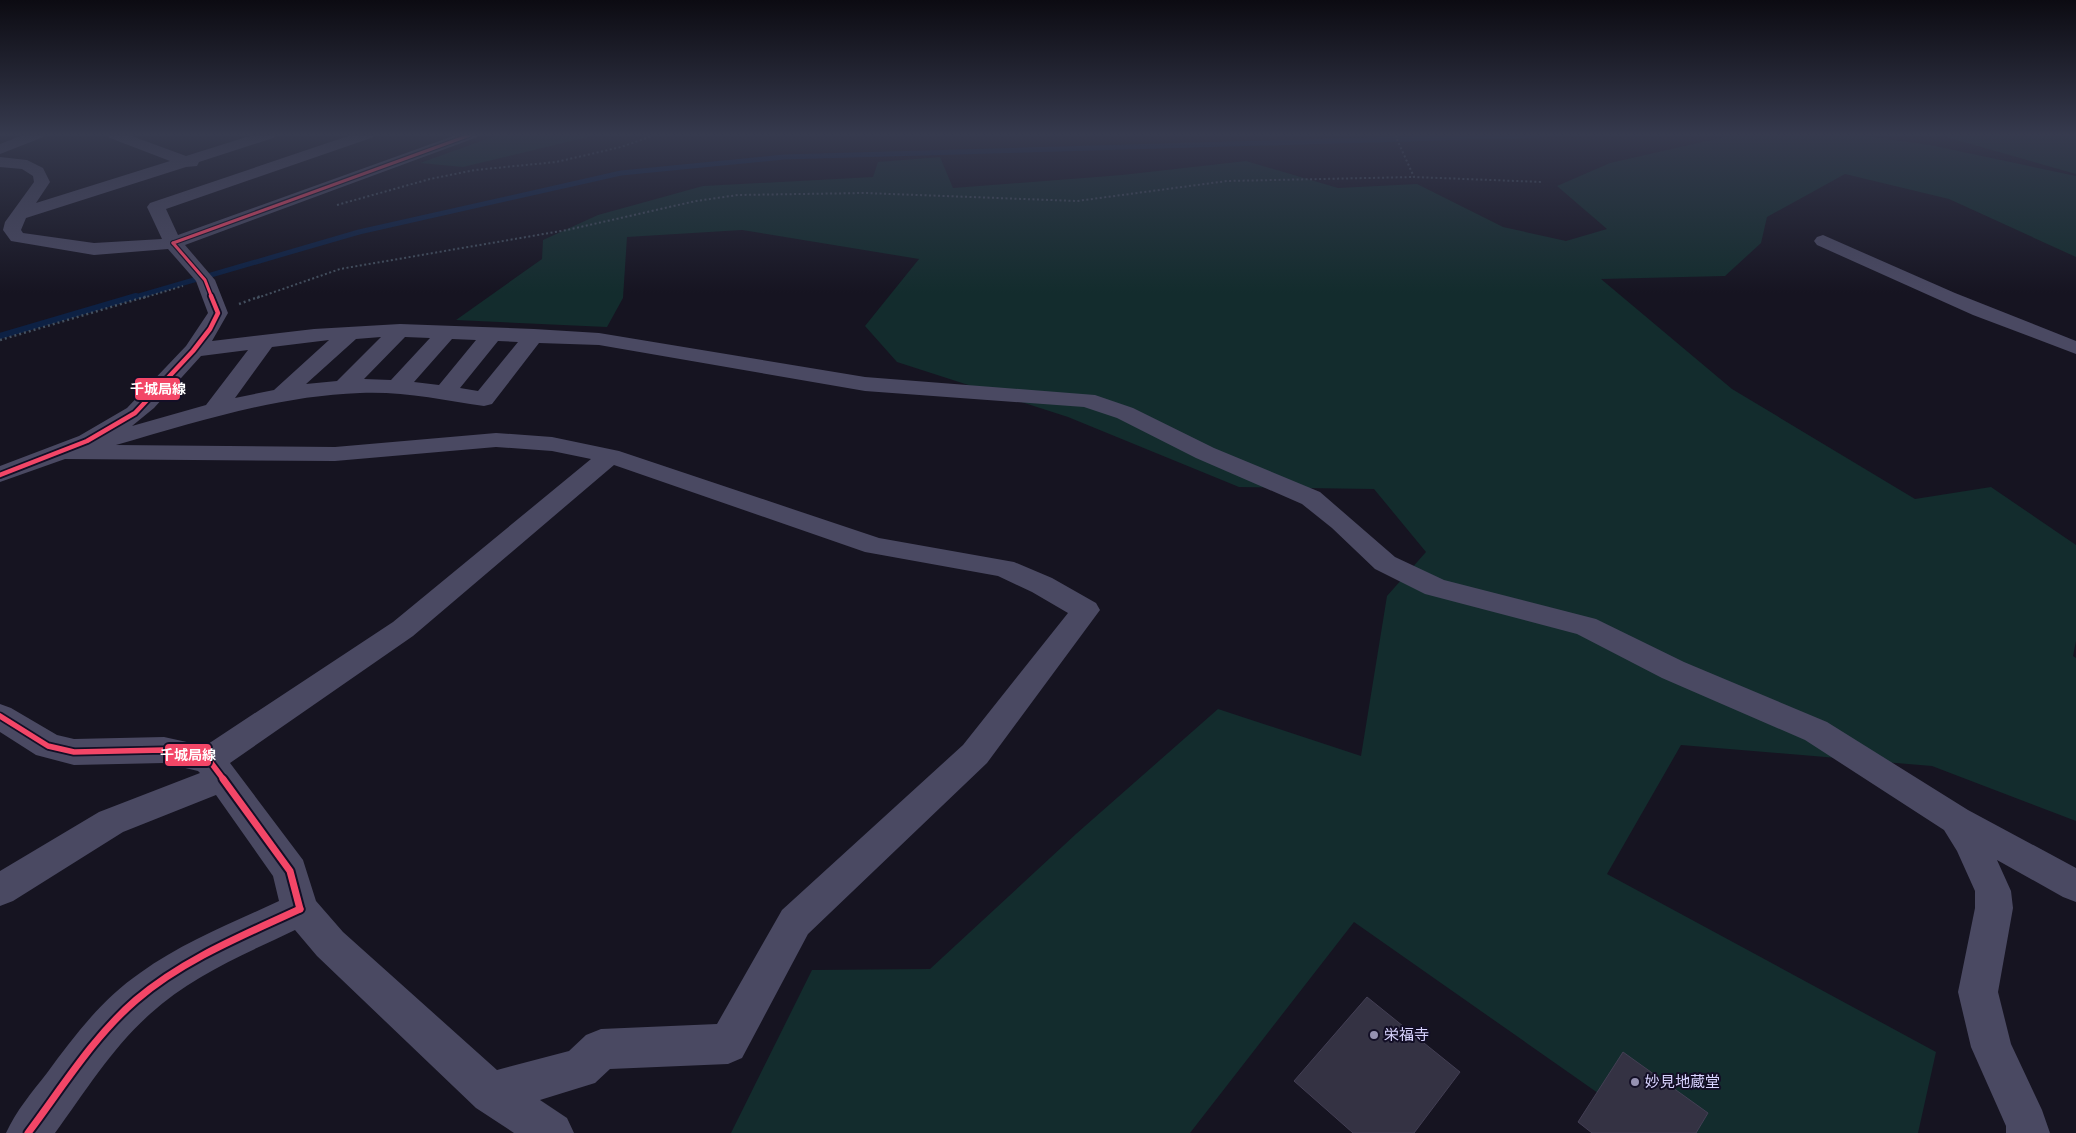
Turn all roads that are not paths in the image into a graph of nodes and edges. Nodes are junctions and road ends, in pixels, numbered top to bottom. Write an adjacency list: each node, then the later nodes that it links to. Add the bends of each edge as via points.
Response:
1 (38, 188): 5 (street)
2 (102, 188): 5 (street)
3 (213, 188): 7 (street, via 156,207)
4 (323, 188): 7 (street)
5 (20, 214): 7 (street, via 12,230 17,236 45,244 117,249)
6 (1822, 241): 15 (street, via 1923,288)
7 (172, 242): 16 (street, via 205,280 218,313)
8 (400, 330): 9 (street); 10 (street); 18 (street)
9 (350, 332): 12 (street); 20 (street)
10 (447, 332): 11 (street); 17 (street)
11 (492, 333): 13 (street); 19 (street)
12 (314, 335): 14 (street); 20 (street)
13 (534, 335): 19 (street, via 484,399); 27 (street, via 600,338 865,384 1087,400 1124,413 1205,453 1311,498 1385,563 1434,587 1586,626 1673,670 1816,731)
14 (264, 341): 16 (street); 21 (street)
15 (2076, 348)
16 (194, 350): 22 (street, via 136,412 114,428)
17 (397, 387): 18 (street); 19 (street)
18 (343, 388): 20 (street)
19 (444, 393)
20 (282, 394): 21 (street)
21 (213, 412): 22 (street)
22 (63, 452): 23 (street, via 335,454 496,440 552,444); 24 (street)
23 (610, 456): 26 (street, via 403,629); 31 (street, via 875,546 1004,568 1086,610 975,754 795,922 728,1044 601,1049 580,1068)
24 (0, 476)
25 (0, 716): 26 (street, via 48,746 74,752 164,750)
26 (216, 769): 29 (street, via 111,822); 30 (street, via 290,871)
27 (1956, 820): 28 (street); 34 (street, via 1971,843 1993,891 1994,908 1978,992 1991,1047)
28 (2076, 886)
29 (0, 890)
30 (300, 909): 31 (street, via 330,944); 32 (street, via 176,971 136,999 108,1027)
31 (491, 1093): 33 (street)
32 (28, 1133)
33 (552, 1133)
34 (2028, 1133)

